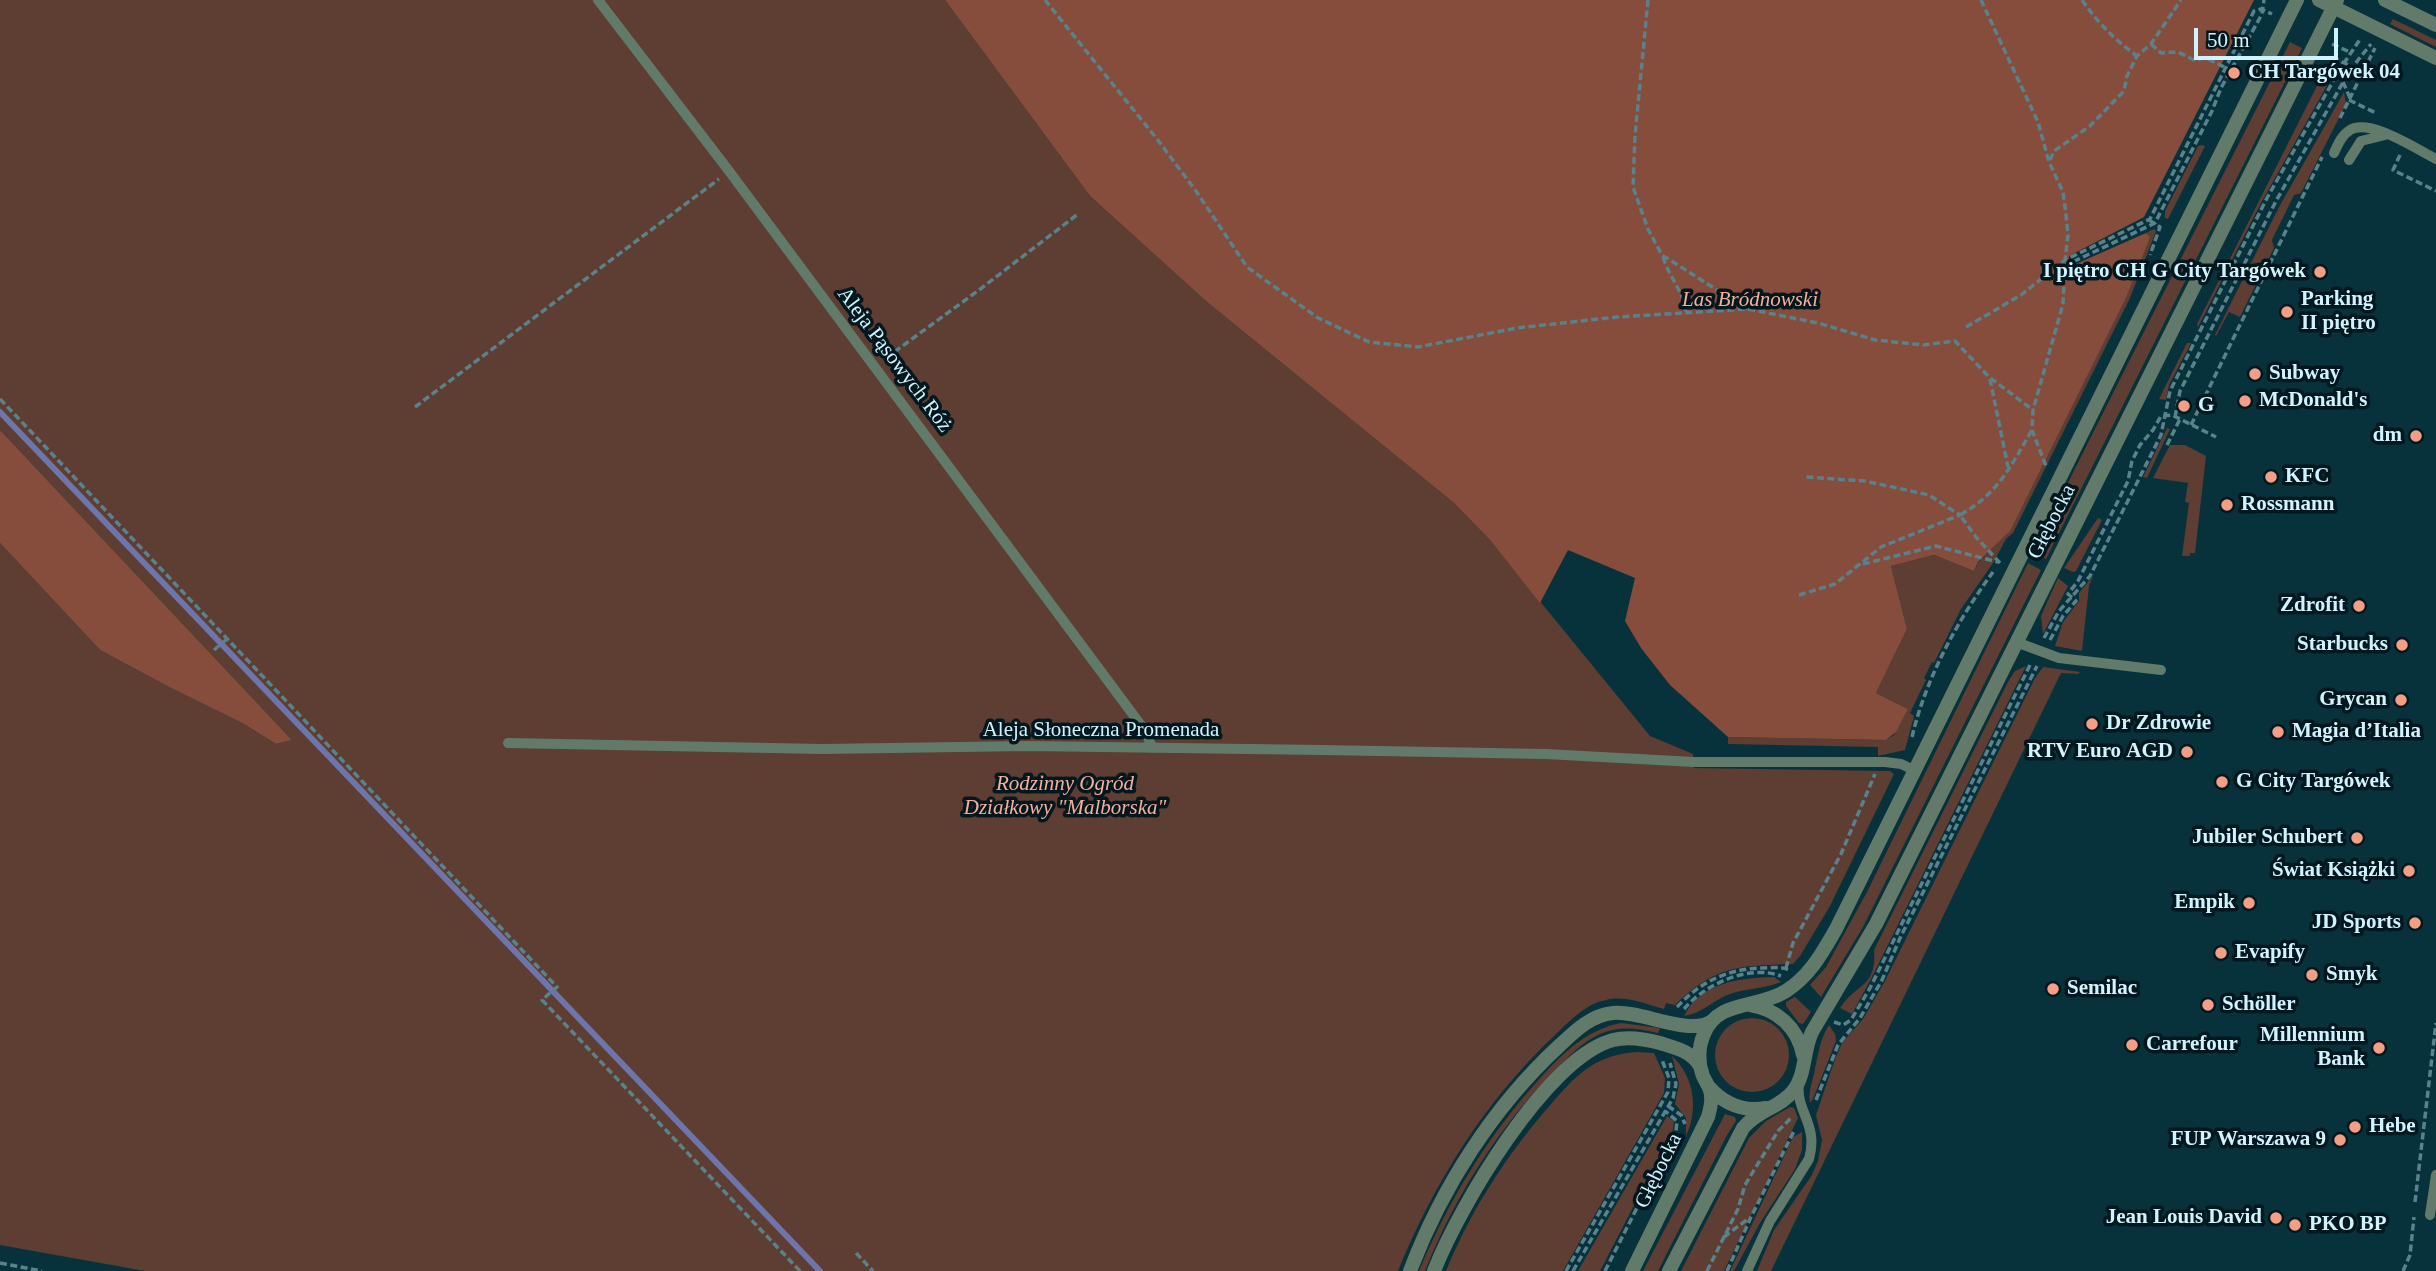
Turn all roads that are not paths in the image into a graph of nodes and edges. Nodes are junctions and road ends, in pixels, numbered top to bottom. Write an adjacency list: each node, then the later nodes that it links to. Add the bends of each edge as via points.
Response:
1 (598, 0): 15 (lane, Aleja Pąsowych Róż, via 1146,732)
2 (2297, 0): 16 (street, Głębocka)
3 (2319, 0): 5 (street)
4 (2385, 0): 6 (street)
5 (2335, 4): 7 (street); 12 (street, Głębocka)
6 (2436, 25)
7 (2436, 58)
8 (2391, 137): 9 (lane, via 2372,128 2356,128); 10 (lane); 11 (lane, via 2361,141)
9 (2329, 152)
10 (2433, 156)
11 (2349, 160)
12 (2016, 642): 13 (lane, via 2059,658); 19 (street, Głębocka, via 1876,925 1812,1032)
13 (2161, 670)
14 (508, 743): 15 (lane, Aleja Słoneczna Promenada, via 822,750)
15 (1152, 748): 16 (lane, Aleja Słoneczna Promenada, via 1546,754 1694,762 1875,762)
16 (1914, 770): 17 (street, Głębocka, via 1816,963 1786,991)
17 (1747, 1005): 18 (street, Głębocka, via 1726,1009); 19 (street, via 1764,1008 1786,1022 1799,1041)
18 (1713, 1020): 20 (street, via 1702,1041); 26 (street, Głębocka, via 1699,1026 1622,1013 1600,1016 1578,1029 1509,1100 1478,1142 1438,1209)
19 (1803, 1060): 21 (street, Głębocka)
20 (1700, 1066): 22 (street, Głębocka); 27 (street, via 1692,1056 1667,1045 1625,1038 1602,1044 1578,1059 1518,1124 1482,1177)
21 (1800, 1079): 23 (street, via 1787,1097); 30 (lane, via 1799,1095 1812,1138 1809,1159 1770,1221)
22 (1709, 1086): 23 (street, via 1738,1106); 28 (street, Głębocka, via 1712,1100 1707,1121)
23 (1769, 1107): 29 (street, via 1740,1133)
24 (2436, 1175): 25 (lane)
25 (2430, 1215)
26 (1410, 1271)
27 (1434, 1271)
28 (1632, 1271)
29 (1669, 1271)
30 (1747, 1271)

